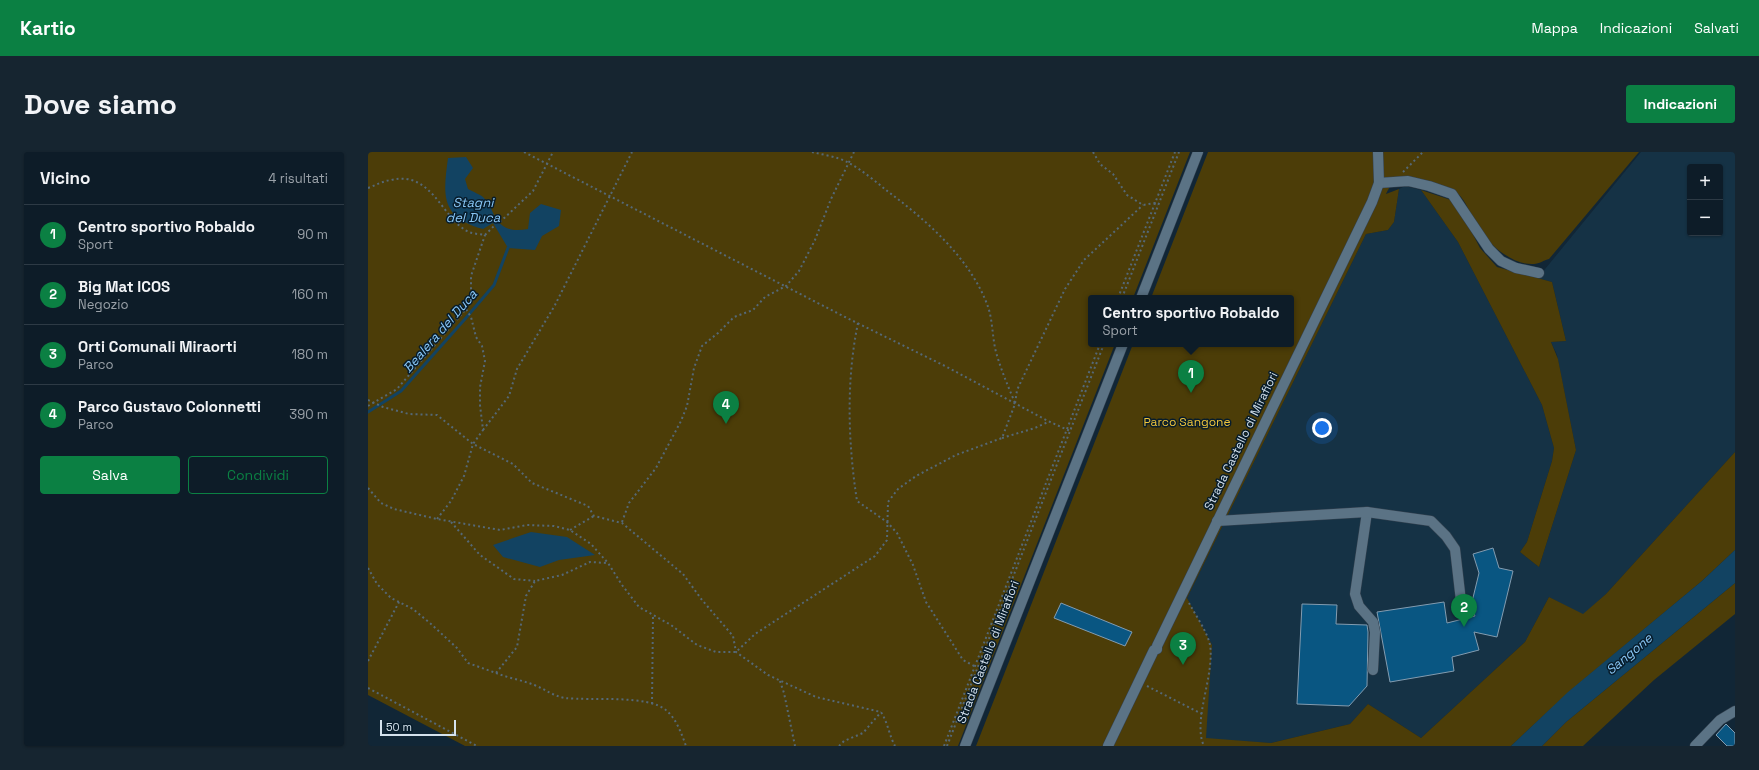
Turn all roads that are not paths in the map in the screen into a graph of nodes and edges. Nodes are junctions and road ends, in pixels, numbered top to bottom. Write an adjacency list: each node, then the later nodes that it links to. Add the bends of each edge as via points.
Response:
1 (1198, 152): 5 (street)
2 (1378, 152): 3 (street, Strada Castello di Mirafiori)
3 (1379, 183): 4 (street, via 1408,181 1452,194 1489,250 1501,261 1516,268); 8 (street, Strada Castello di Mirafiori)
4 (1539, 273)
5 (1142, 295)
6 (1122, 347): 12 (street, Strada Castello di Mirafiori)
7 (1367, 512): 8 (street); 9 (street, via 1431,521 1446,536 1454,549); 10 (street, via 1355,594 1358,606 1373,622)
8 (1218, 521): 13 (street, Strada Castello di Mirafiori)
9 (1462, 610)
10 (1373, 670)
11 (1735, 711): 14 (street, via 1720,720)
12 (965, 746)
13 (1108, 746)
14 (1695, 746)

